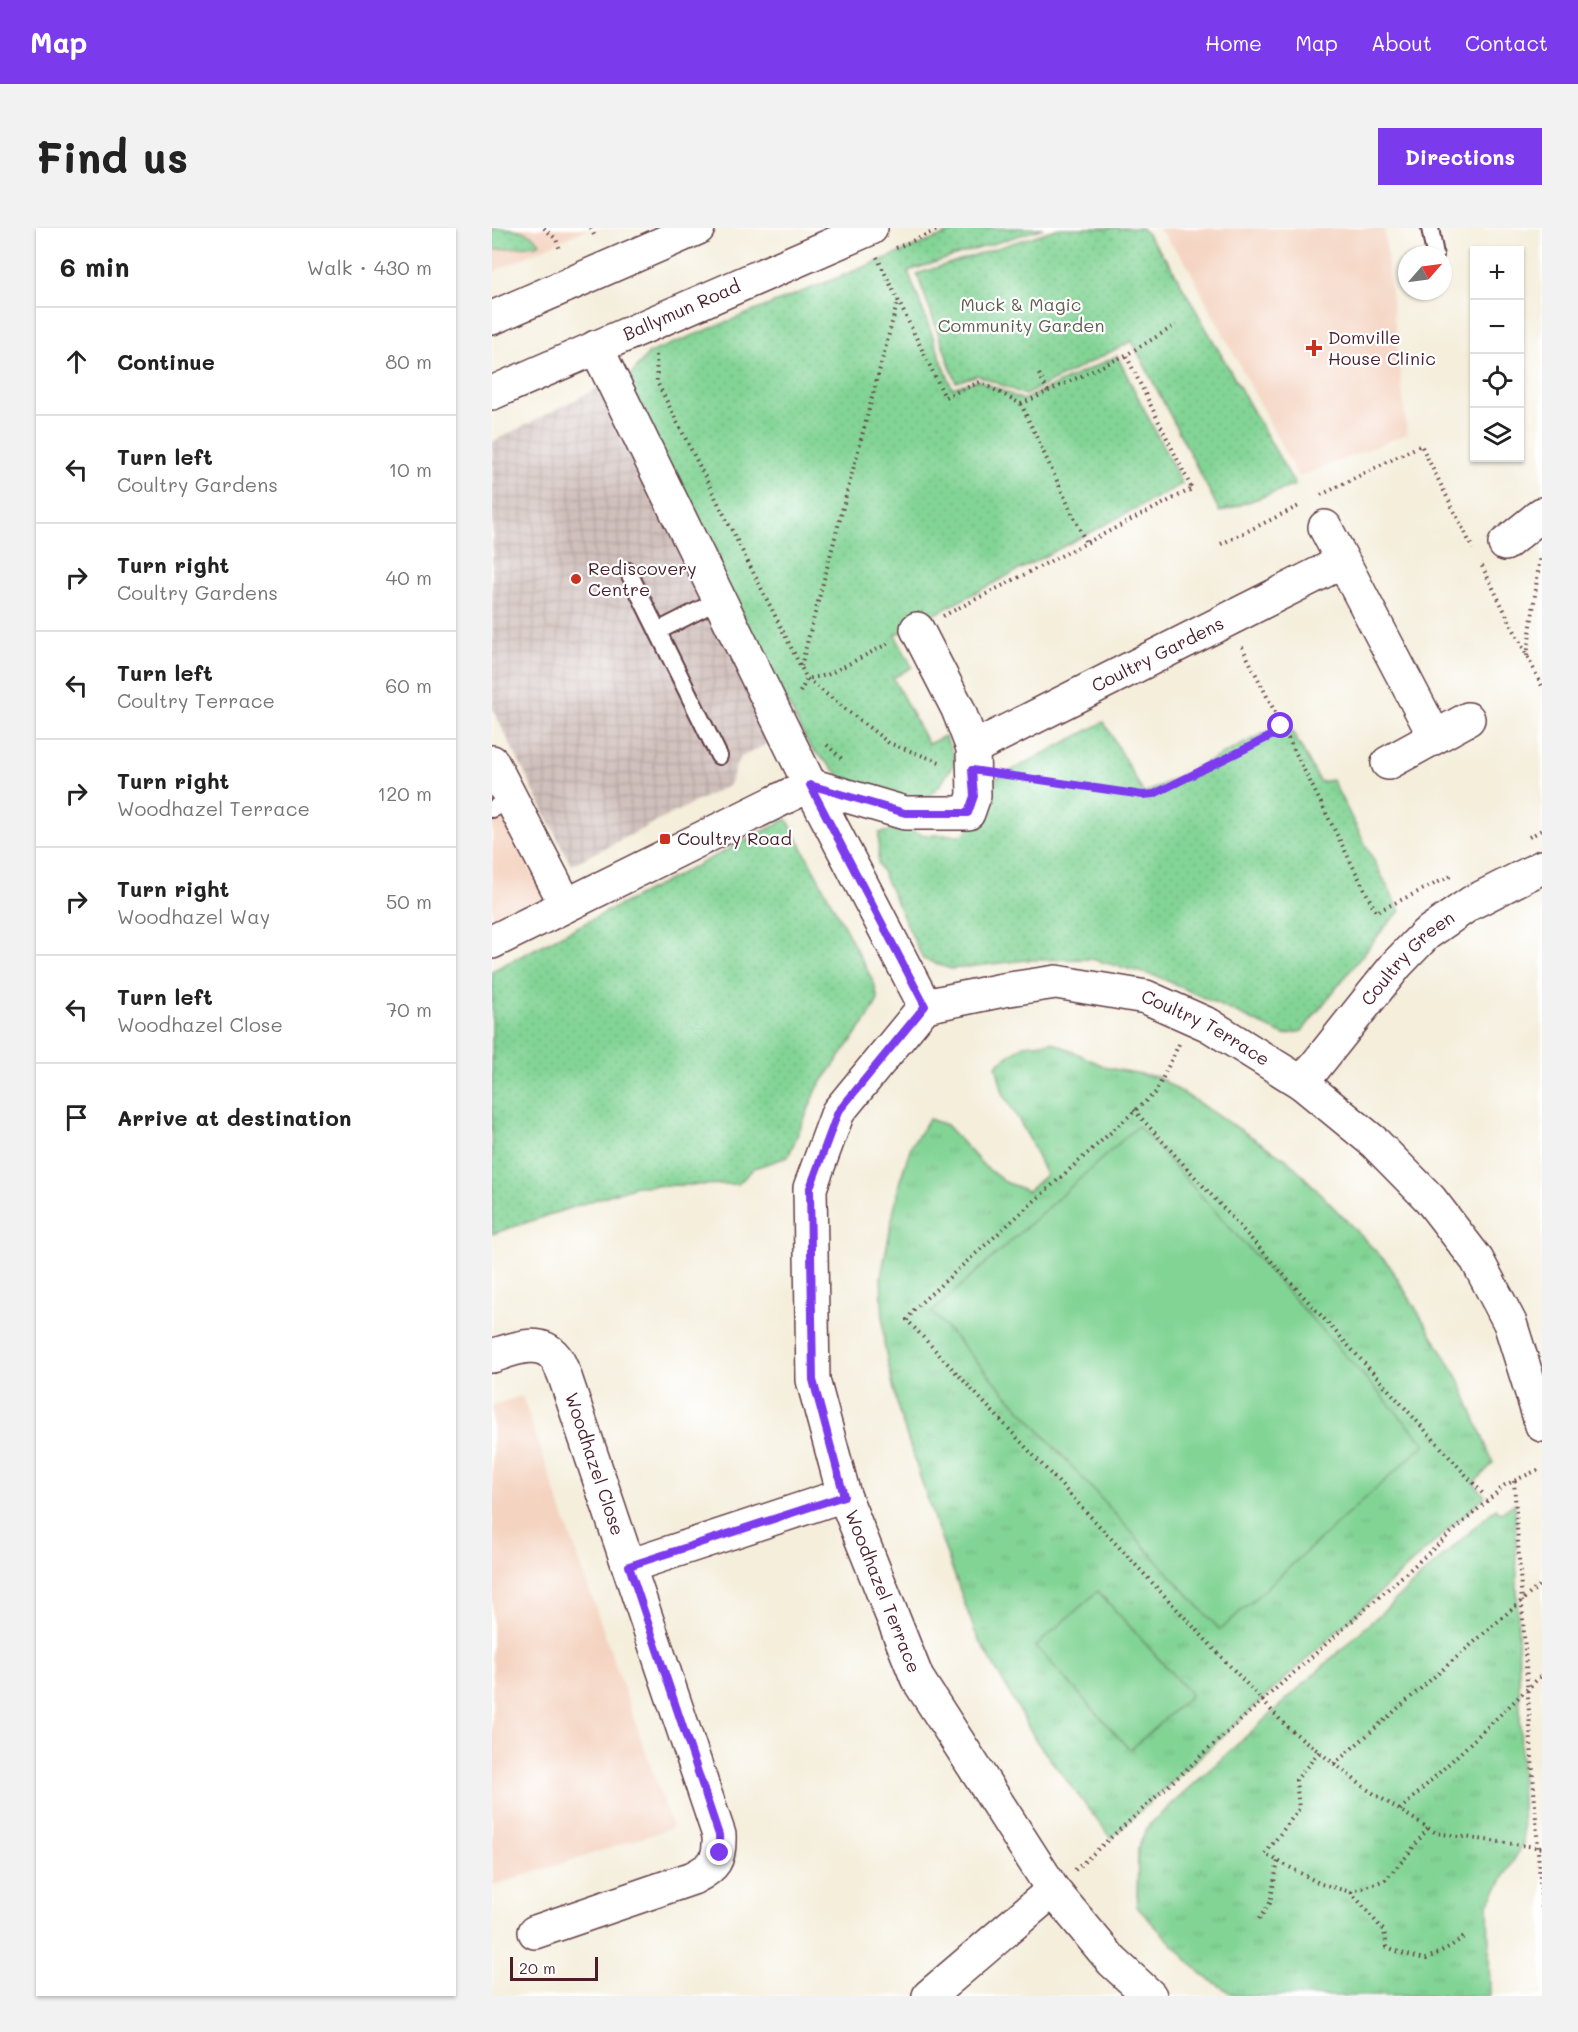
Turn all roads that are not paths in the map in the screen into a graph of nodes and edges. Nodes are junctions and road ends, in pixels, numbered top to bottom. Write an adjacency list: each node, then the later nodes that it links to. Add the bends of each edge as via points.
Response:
1 (698, 228): 5 (street)
2 (871, 228): 6 (street, Ballymun Road)
3 (1430, 228): 4 (lane)
4 (1433, 246)
5 (492, 318)
6 (596, 347): 7 (street, Ballymun Road); 13 (street)
7 (492, 393)
8 (1318, 513): 11 (street)
9 (1542, 514): 10 (street)
10 (1505, 544)
11 (1342, 562): 17 (street); 19 (street, Coultry Gardens)
12 (628, 571): 15 (lane)
13 (719, 600): 15 (lane); 22 (street)
14 (917, 629): 19 (street, via 958,709)
15 (658, 631): 18 (lane)
16 (1468, 719): 17 (street)
17 (1435, 737): 21 (street)
18 (719, 756)
19 (973, 759): 22 (street, via 974,796 968,813 905,813)
20 (492, 762): 23 (street)
21 (1388, 763)
22 (810, 785): 25 (street); 27 (street)
23 (502, 805): 25 (street)
24 (1542, 867): 28 (street, Coultry Green, via 1471,903 1426,934 1397,964)
25 (566, 905): 26 (street)
26 (492, 942)
27 (925, 1006): 28 (street, Coultry Terrace, via 1056,982 1146,997 1209,1025); 31 (street, Woodhazel Terrace, via 838,1112 810,1188 813,1380)
28 (1302, 1083): 30 (street, Coultry Terrace, via 1374,1142 1431,1199 1477,1260 1510,1323)
29 (492, 1356): 32 (street, Woodhazel Close, via 536,1346 554,1355 564,1374)
30 (1542, 1425)
31 (844, 1496): 32 (street); 33 (street, Woodhazel Terrace, via 917,1678)
32 (629, 1566): 34 (street, Woodhazel Close, via 719,1835 720,1853 710,1870 693,1878)
33 (1053, 1890): 35 (street); 36 (street, Woodhazel Terrace, via 1112,1962)
34 (535, 1932)
35 (928, 1996)
36 (1150, 1996)

